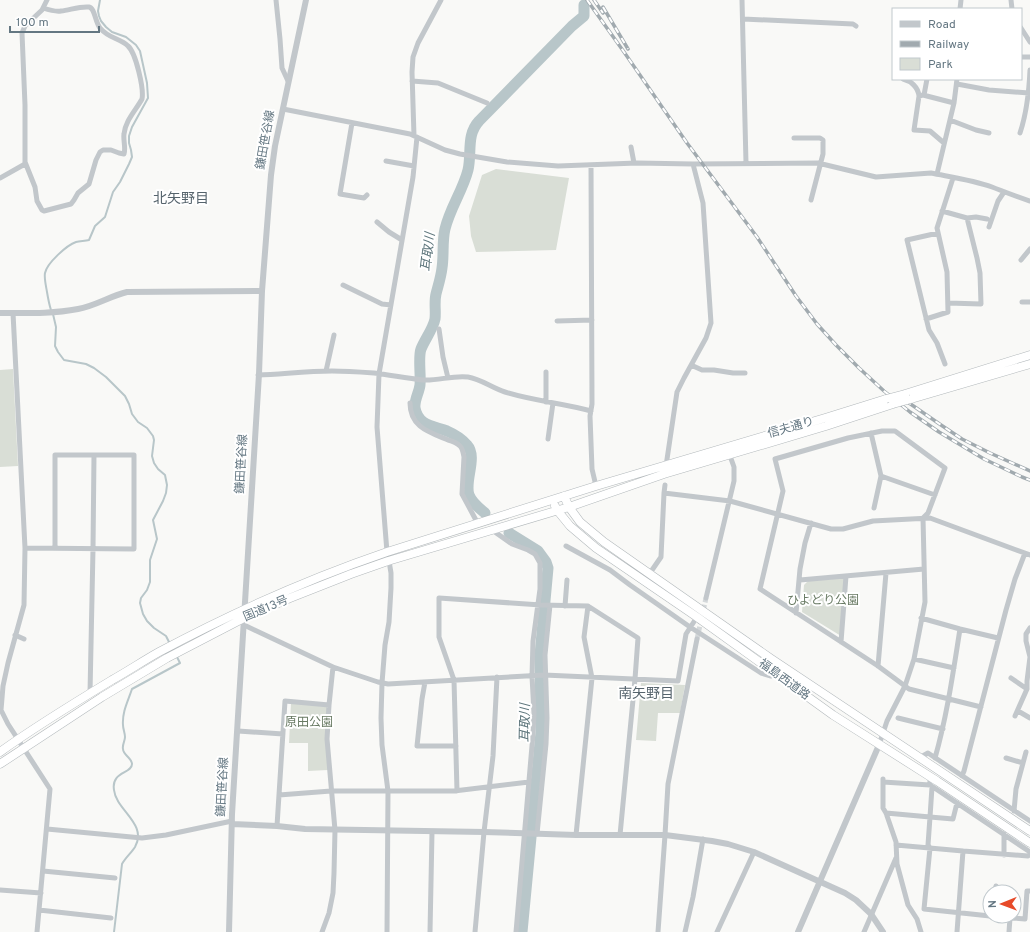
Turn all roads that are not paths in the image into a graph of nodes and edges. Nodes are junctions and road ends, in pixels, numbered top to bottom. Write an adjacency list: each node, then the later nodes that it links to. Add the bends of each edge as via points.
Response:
1 (47, 0): 6 (street)
2 (276, 0): 14 (street, via 282,68)
3 (306, 0): 14 (street, 鎌田笹谷線)
4 (441, 0): 15 (street, via 418,43 413,57)
5 (742, 0): 7 (street)
6 (43, 8): 31 (street, via 25,26 22,33); 31 (street, via 59,11 92,8 102,31 132,51 143,94 125,128 124,154 111,150 100,152 89,184 78,193 71,204 48,211 42,210)
7 (743, 19): 8 (street); 33 (street)
8 (856, 26)
9 (1022, 30): 10 (street)
10 (1030, 42)
11 (1030, 70): 17 (street)
12 (905, 80): 18 (street, via 916,87)
13 (928, 80): 18 (street)
14 (288, 81): 21 (street, 鎌田笹谷線)
15 (412, 81): 19 (street, via 438,83); 26 (street)
16 (957, 81): 17 (street, via 989,90); 20 (street)
17 (1029, 93): 25 (street)
18 (922, 96): 20 (street); 28 (street, via 914,130 930,131)
19 (487, 103)
20 (954, 103): 22 (street)
21 (283, 109): 23 (street); 55 (street, 鎌田笹谷線, via 272,167)
22 (950, 120): 24 (street); 28 (street)
23 (352, 123): 26 (street); 42 (street, via 340,194 364,198)
24 (989, 132)
25 (1020, 133)
26 (416, 137): 36 (street, via 445,150 507,162 558,166); 37 (street)
27 (794, 138): 34 (street, via 823,140)
28 (944, 143): 38 (street)
29 (631, 147): 32 (street)
30 (386, 161): 37 (street)
31 (25, 162): 39 (street)
32 (636, 163): 35 (street); 36 (street)
33 (746, 163): 34 (street); 35 (street)
34 (821, 163): 38 (street, via 876,177); 43 (street)
35 (693, 164): 70 (street, via 703,202 711,323)
36 (591, 165): 63 (street)
37 (414, 166): 51 (street)
38 (937, 174): 40 (street)
39 (0, 178)
40 (953, 178): 41 (street); 45 (street)
41 (1004, 192): 44 (street); 49 (street)
42 (367, 195)
43 (812, 200)
44 (1030, 202)
45 (942, 211): 46 (street); 50 (street)
46 (967, 218): 47 (street); 58 (street, via 980,273 980,304)
47 (987, 219)
48 (377, 222): 51 (street)
49 (989, 227)
50 (938, 233): 58 (street, via 947,272); 62 (street, via 907,240)
51 (402, 240): 59 (street)
52 (1030, 249): 53 (street)
53 (1021, 260)
54 (343, 285): 59 (street, via 382,304)
55 (262, 291): 61 (street, via 127,292 78,309); 75 (street, 鎌田笹谷線)
56 (1022, 302): 57 (street)
57 (1030, 302)
58 (948, 303): 62 (street, via 948,312)
59 (391, 305): 73 (street)
60 (0, 313): 61 (street)
61 (13, 313): 105 (street)
62 (926, 319): 68 (street)
63 (592, 320): 64 (street); 81 (street)
64 (557, 321)
65 (439, 329): 76 (street)
66 (334, 335): 71 (street)
67 (1030, 355): 77 (highway, 信夫通り)
68 (945, 364)
69 (1030, 364): 77 (highway, 信夫通り)
70 (691, 365): 74 (street, via 702,370); 87 (street, via 677,392)
71 (326, 371): 73 (street); 75 (street)
72 (546, 372): 78 (street)
73 (379, 374): 76 (street, via 424,380); 108 (street, via 377,427)
74 (745, 374)
75 (258, 375): 126 (street, 鎌田笹谷線)
76 (448, 378): 78 (street, via 470,377 504,392)
77 (908, 396): 84 (highway, 信夫通り, bridge, via 886,399); 86 (highway, 信夫通り, bridge, via 894,404)
78 (546, 402): 80 (street)
79 (410, 403): 102 (street, via 411,414 417,425 457,443 462,448 462,494)
80 (553, 403): 81 (street); 83 (street)
81 (591, 411): 90 (street, via 592,469)
82 (871, 433): 88 (street); 92 (street, via 895,431 945,468); 99 (street, via 775,459 783,491)
83 (548, 439)
84 (727, 447): 86 (street); 87 (highway, 信夫通り)
85 (94, 455): 106 (street, via 54,455); 107 (street); 107 (street, via 134,455 134,549)
86 (730, 456): 95 (street, via 734,477); 96 (highway, 信夫通り, via 664,474)
87 (666, 466): 90 (highway, 信夫通り)
88 (881, 476): 92 (street); 97 (street)
89 (665, 485): 91 (street)
90 (596, 486): 93 (highway, 信夫通り)
91 (664, 493): 95 (street); 114 (street, via 661,557)
92 (935, 495): 100 (street, via 928,513)
93 (564, 496): 94 (highway, 信夫通り); 96 (highway, 福島西道路)
94 (552, 500): 98 (highway, 福島西道路); 102 (highway, 国道13号)
95 (730, 501): 99 (street); 119 (street)
96 (569, 507): 98 (highway, 信夫通り); 114 (highway, 福島西道路, via 580,522 604,542)
97 (874, 508)
98 (557, 510): 103 (highway, 国道13号); 111 (highway, 福島西道路, via 580,535)
99 (778, 514): 101 (street); 124 (street, via 760,588)
100 (923, 518): 101 (street, via 872,521 839,529); 109 (street, via 930,518); 112 (street)
101 (811, 523): 118 (street, via 805,543)
102 (478, 524): 108 (highway, 国道13号)
103 (492, 530): 110 (highway, 国道13号); 120 (street, via 512,544 531,551 538,558 541,568)
104 (566, 546): 113 (street)
105 (25, 548): 106 (street); 131 (street, via 24,604)
106 (55, 548): 107 (street)
107 (93, 549): 152 (street)
108 (386, 552): 126 (highway, 国道13号, via 307,581)
109 (1028, 554): 132 (street, via 1015,579)
110 (389, 561): 126 (highway, 国道13号); 149 (street, via 391,588)
111 (617, 563): 113 (street); 125 (highway, 福島西道路)
112 (924, 569): 115 (street); 127 (street, via 925,602)
113 (610, 570): 128 (street)
114 (650, 573): 160 (highway, 福島西道路)
115 (886, 573): 116 (street); 137 (street)
116 (846, 576): 118 (street); 135 (street)
117 (567, 580): 122 (street)
118 (800, 580): 124 (street)
119 (706, 598)
120 (539, 605): 121 (street); 141 (street, via 533,641); 147 (street, via 439,598 439,637)
121 (548, 605): 122 (street); 140 (street)
122 (565, 606): 123 (street)
123 (588, 606): 144 (street, via 584,637); 146 (street, via 638,638)
124 (796, 613): 135 (street)
125 (697, 617): 128 (street); 142 (highway, 福島西道路)
126 (244, 618): 138 (street); 152 (highway, 国道13号, via 220,621 158,653); 159 (street, 鎌田笹谷線); 165 (highway, 国道13号, via 167,658 102,696)
127 (921, 618): 130 (street); 136 (street)
128 (690, 627): 142 (street, via 761,673); 146 (street, via 686,634 678,681)
129 (1030, 628): 151 (street, via 1026,634 1030,657)
130 (960, 630): 132 (street); 139 (street)
131 (15, 635): 133 (street); 162 (street, via 0,710)
132 (998, 638): 155 (street)
133 (24, 639)
134 (697, 639): 199 (street, via 668,784)
135 (841, 642): 137 (street)
136 (914, 659): 139 (street); 150 (street)
137 (878, 666): 150 (street)
138 (333, 667): 149 (street); 154 (street)
139 (954, 668): 153 (street)
140 (545, 675): 141 (street); 144 (street); 195 (street, via 546,737)
141 (533, 676): 143 (street); 175 (street, via 534,713)
142 (778, 676): 163 (highway, 福島西道路)
143 (497, 677): 147 (street); 177 (street, via 496,721)
144 (592, 678): 146 (street); 197 (street)
145 (1011, 678): 151 (street)
146 (635, 679): 198 (street)
147 (454, 680): 148 (street); 164 (street)
148 (425, 682): 149 (street); 164 (street, via 417,746)
149 (382, 683): 179 (street, via 381,737)
150 (905, 686): 153 (street); 160 (street)
151 (1027, 689): 157 (street, via 1017,714)
152 (90, 693): 162 (highway, 国道13号)
153 (949, 699): 155 (street); 158 (street)
154 (329, 705): 161 (street, via 285,701); 178 (street, via 327,739)
155 (981, 707): 174 (street)
156 (898, 718): 158 (street)
157 (1030, 718)
158 (943, 729): 169 (street)
159 (238, 731): 161 (street); 187 (street, 鎌田笹谷線)
160 (882, 733): 163 (street); 168 (highway, 福島西道路)
161 (283, 734): 181 (street)
162 (18, 739): 165 (street); 166 (highway, 国道13号)
163 (879, 745): 173 (highway, 福島西道路); 211 (street)
164 (456, 746): 180 (street)
165 (23, 748): 172 (highway, 国道13号); 189 (street, via 50,789)
166 (0, 752)
167 (1026, 752): 171 (street)
168 (919, 758): 169 (street, via 928,753); 192 (highway, 福島西道路)
169 (935, 758): 174 (street)
170 (1006, 758): 171 (street)
171 (1023, 763): 183 (street)
172 (0, 764)
173 (930, 776): 176 (street); 201 (highway, 福島西道路)
174 (962, 776): 183 (street)
175 (529, 782): 177 (street); 195 (street)
176 (931, 786): 182 (street); 184 (street, via 883,781 883,808); 185 (street)
177 (489, 787): 180 (street); 194 (street)
178 (332, 791): 179 (street); 181 (street); 190 (street)
179 (388, 791): 180 (street); 191 (street)
180 (457, 791)
181 (279, 795): 188 (street)
182 (957, 803): 185 (street, via 953,819); 196 (street)
183 (1014, 810): 186 (street)
184 (886, 813): 185 (street); 202 (street)
185 (930, 817): 203 (street)
186 (1030, 821)
187 (232, 822): 188 (street); 189 (street, via 142,838); 224 (street, 鎌田笹谷線)
188 (277, 826): 190 (street)
189 (47, 829): 209 (street)
190 (335, 830): 191 (street); 225 (street, via 333,893)
191 (388, 831): 193 (street); 226 (street)
192 (1030, 831)
193 (432, 832): 194 (street); 227 (street)
194 (484, 832): 195 (street); 228 (street)
195 (531, 834): 197 (street); 229 (street)
196 (1004, 834): 206 (street); 207 (street)
197 (576, 835): 198 (street)
198 (620, 835): 199 (street)
199 (665, 835): 200 (street); 230 (street)
200 (703, 839): 205 (street); 231 (street)
201 (1030, 843)
202 (896, 845): 203 (street); 208 (street)
203 (930, 848): 204 (street); 215 (street)
204 (964, 851): 207 (street); 218 (street)
205 (754, 852): 211 (street); 232 (street)
206 (1030, 853): 207 (street, via 1028,856)
207 (1004, 855)
208 (896, 858): 217 (street, via 908,905); 219 (street)
209 (43, 871): 210 (street); 214 (street)
210 (115, 878)
211 (820, 882): 219 (street, via 856,900); 233 (street)
212 (0, 890): 214 (street)
213 (1030, 891): 222 (street, via 1027,891 1025,919)
214 (41, 893): 216 (street)
215 (924, 909): 217 (street); 218 (street)
216 (39, 910): 221 (street); 223 (street)
217 (913, 912): 236 (street)
218 (959, 913): 220 (street); 237 (street)
219 (871, 914): 234 (street); 235 (street)
220 (982, 915)
221 (111, 918)
222 (1022, 919)
223 (37, 932)
224 (229, 932)
225 (322, 932)
226 (387, 932)
227 (430, 932)
228 (476, 932)
229 (516, 932)
230 (658, 932)
231 (685, 932)
232 (717, 932)
233 (798, 932)
234 (864, 932)
235 (883, 932)
236 (921, 932)
237 (957, 932)

